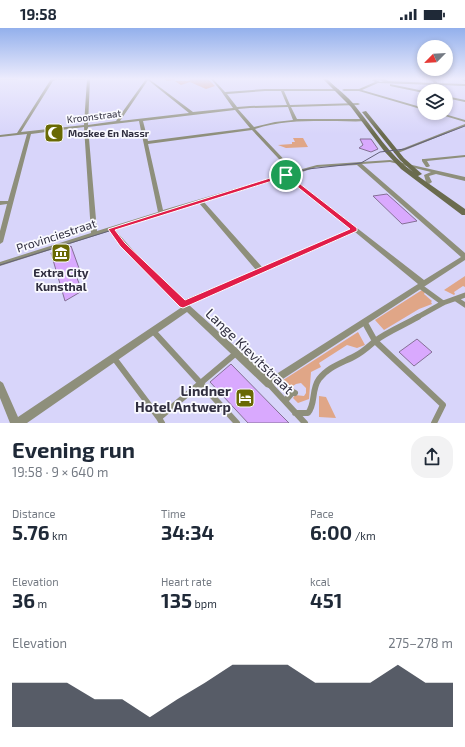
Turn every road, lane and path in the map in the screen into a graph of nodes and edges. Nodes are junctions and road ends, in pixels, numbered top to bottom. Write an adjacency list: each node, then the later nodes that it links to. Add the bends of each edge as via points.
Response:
1 (41, 97): 27 (street)
2 (87, 97): 24 (street)
3 (134, 97): 22 (street)
4 (171, 97): 16 (street)
5 (228, 97): 15 (street)
6 (285, 97): 13 (street)
7 (346, 97): 12 (main road)
8 (349, 97): 12 (main road)
9 (384, 97): 14 (street)
10 (453, 99): 11 (street)
11 (465, 102)
12 (354, 104): 13 (street, Kroonstraat); 19 (main road); 30 (main road)
13 (289, 105): 15 (street, Kroonstraat); 20 (street)
14 (417, 107)
15 (236, 109): 16 (street, Kroonstraat); 25 (street)
16 (193, 114): 18 (street, Kroonstraat)
17 (453, 118): 21 (street)
18 (141, 120): 22 (street, Kroonstraat); 29 (street)
19 (364, 120): 20 (street); 32 (main road, via 385,149)
20 (296, 121): 25 (street)
21 (465, 121)
22 (116, 123): 24 (street, Kroonstraat)
23 (465, 125): 30 (street)
24 (86, 126): 26 (street, Kroonstraat); 49 (street)
25 (253, 128): 29 (street); 35 (street)
26 (29, 133): 27 (street, Kroonstraat); 43 (street)
27 (18, 134): 28 (street, Kroonstraat)
28 (0, 136)
29 (146, 143): 45 (street)
30 (399, 150): 32 (main road)
31 (465, 156): 34 (street, via 424,160)
32 (403, 163): 33 (street, Provinciestraat, via 387,161); 34 (street); 36 (street); 40 (main road); 46 (main road, via 409,174)
33 (359, 164): 35 (street, Provinciestraat, via 324,165); 51 (street)
34 (428, 166): 38 (street)
35 (294, 173): 37 (street, Provinciestraat)
36 (440, 173): 39 (street); 40 (street, via 426,175)
37 (286, 175): 41 (street, Provinciestraat); 48 (street)
38 (465, 175)
39 (465, 179)
40 (428, 182): 44 (main road)
41 (200, 201): 45 (street, Provinciestraat); 53 (street)
42 (0, 202): 43 (street)
43 (10, 202): 50 (street)
44 (465, 207)
45 (162, 213): 47 (street, Provinciestraat)
46 (465, 213)
47 (111, 229): 49 (street, Provinciestraat); 59 (street, Lange Kievitstraat)
48 (355, 230): 53 (street); 54 (street)
49 (94, 234): 52 (street, Provinciestraat)
50 (0, 242)
51 (465, 257): 54 (street)
52 (0, 264)
53 (260, 270): 59 (street)
54 (422, 285): 57 (street); 60 (street)
55 (465, 295): 56 (street)
56 (456, 299): 57 (street); 58 (street)
57 (443, 303): 62 (street)
58 (465, 305)
59 (185, 306): 61 (street); 63 (street, Lange Kievitstraat)
60 (365, 323): 62 (street); 66 (street)
61 (153, 331): 64 (street); 65 (street)
62 (375, 341): 70 (street, via 369,348 322,374 316,381 312,398 313,407 308,412); 75 (street, via 443,405)
63 (235, 354): 65 (street); 66 (street, Lange Kievitstraat)
64 (114, 358): 71 (street); 72 (street)
65 (200, 383): 71 (street); 73 (street)
66 (269, 384): 69 (street, Lange Kievitstraat)
67 (0, 386): 72 (street)
68 (295, 393): 69 (street, via 293,392)
69 (285, 401): 70 (street, Lange Kievitstraat)
70 (295, 413): 74 (street, Lange Kievitstraat)
71 (160, 420)
72 (17, 423)
73 (237, 423)
74 (305, 423)
75 (434, 423)

